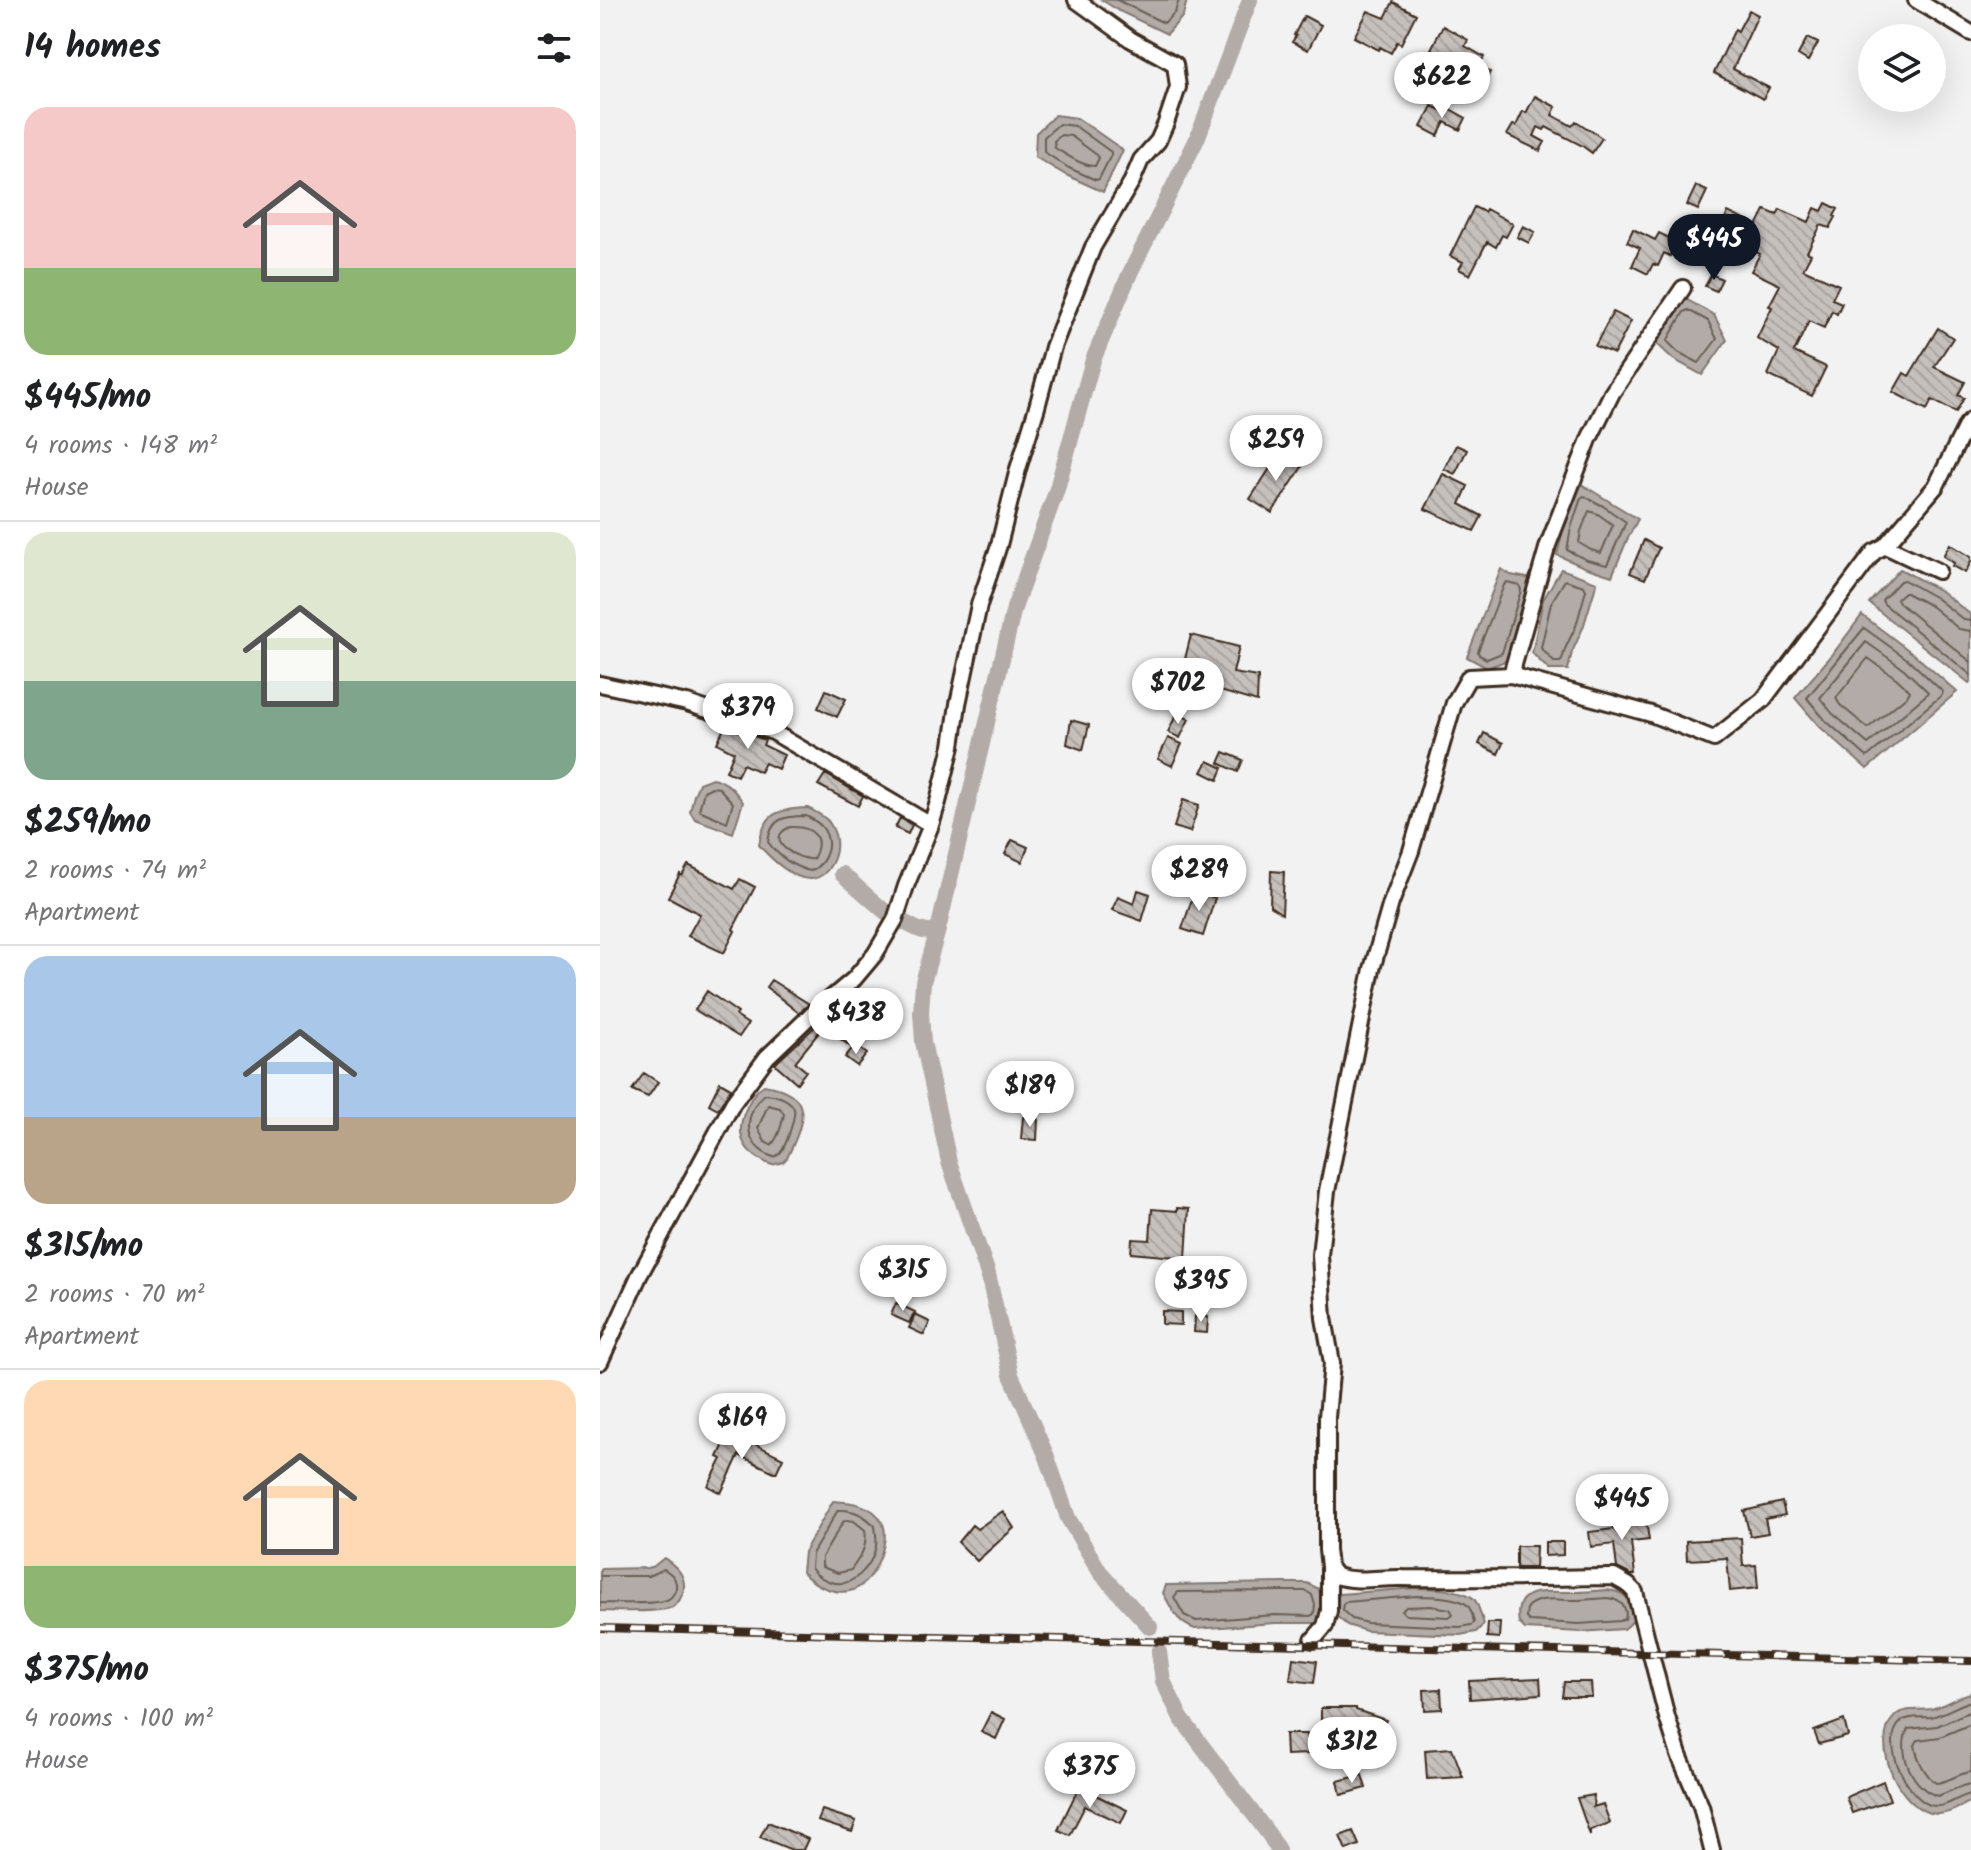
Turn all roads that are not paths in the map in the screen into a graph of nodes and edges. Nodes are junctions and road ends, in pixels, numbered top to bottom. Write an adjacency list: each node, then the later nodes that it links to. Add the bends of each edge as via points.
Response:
1 (1076, 0): 10 (street, via 1175,64 1178,87 1158,141 1141,160 1093,247 1053,347 979,605)
2 (1916, 0): 3 (street)
3 (1971, 33)
4 (1683, 288): 8 (street, via 1612,393 1590,437 1548,545)
5 (1971, 420): 6 (street, via 1936,486)
6 (1885, 546): 7 (street); 8 (street, via 1874,552 1763,700 1714,739 1651,714)
7 (1938, 571)
8 (1511, 675): 12 (street, via 1469,677 1454,703 1372,969 1344,1101 1320,1255 1332,1363 1327,1417)
9 (600, 684): 10 (street, via 687,703 773,732)
10 (931, 825): 11 (street, via 895,920 875,954 767,1057 733,1103 639,1276)
11 (600, 1362)
12 (1329, 1567): 13 (street, via 1329,1611); 14 (street, via 1336,1576 1355,1580 1614,1577 1628,1585 1635,1592 1667,1717)
13 (1313, 1640)
14 (1712, 1850)

